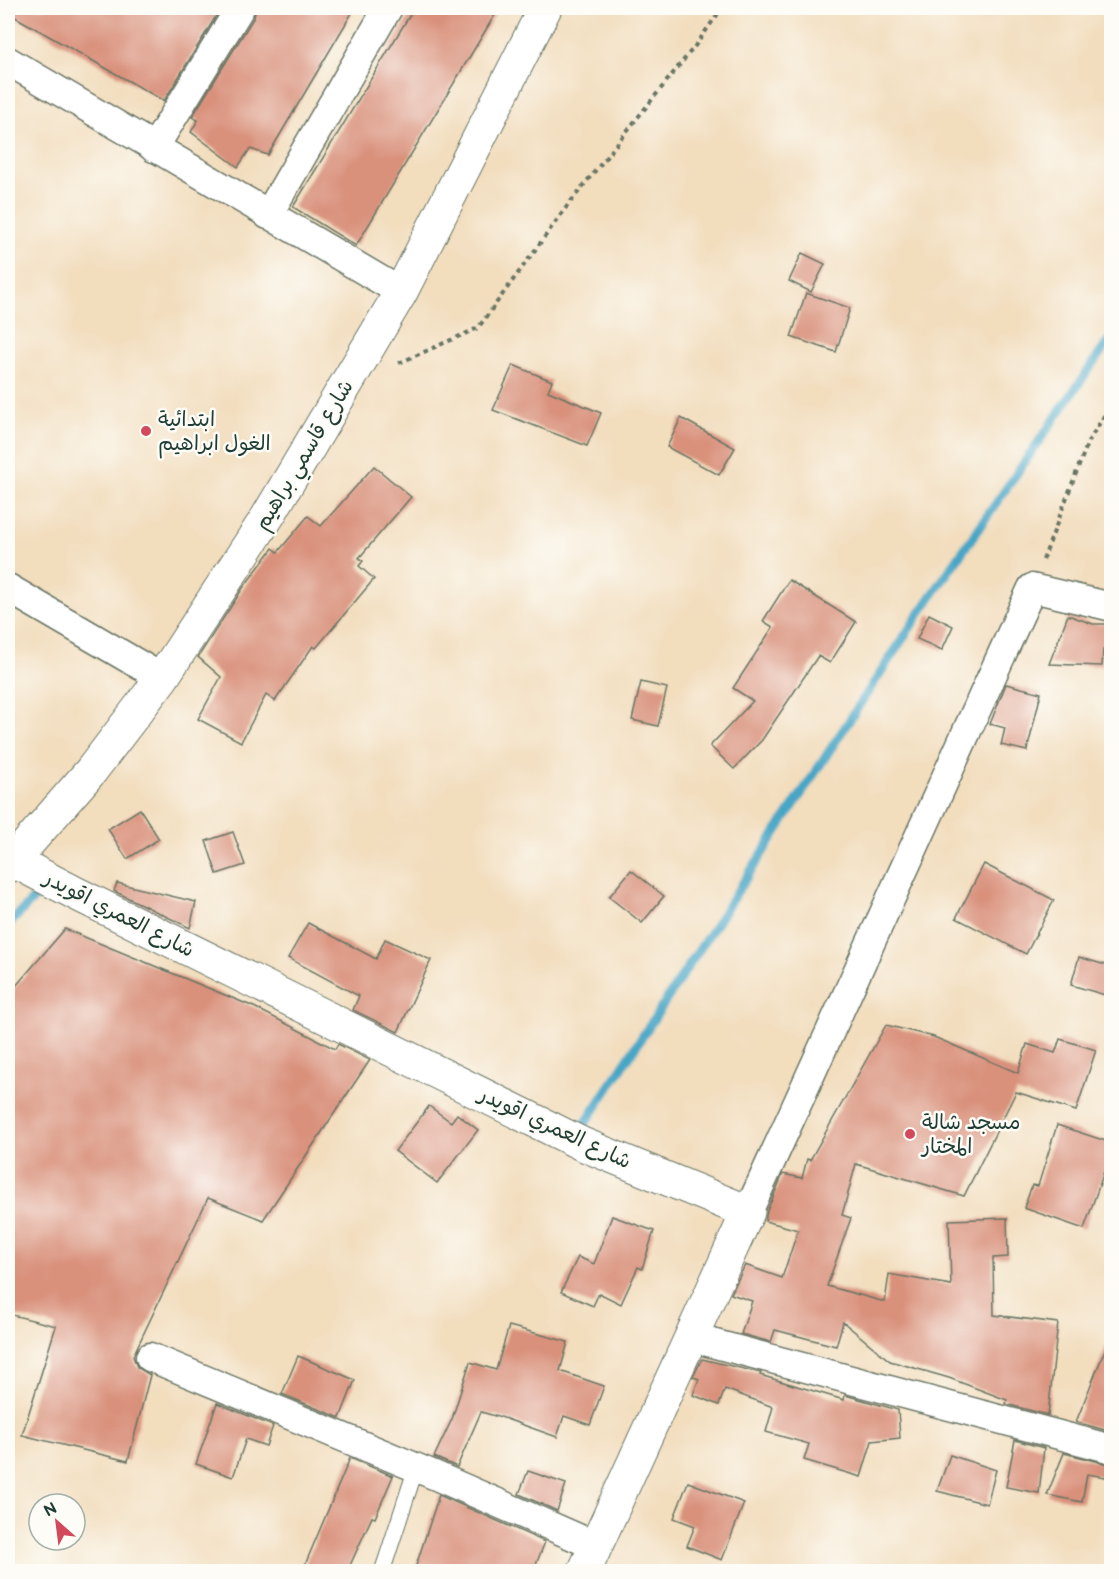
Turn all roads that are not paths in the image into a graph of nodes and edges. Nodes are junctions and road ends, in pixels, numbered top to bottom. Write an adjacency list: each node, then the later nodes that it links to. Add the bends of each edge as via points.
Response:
1 (240, 8): 5 (street)
2 (388, 8): 6 (street)
3 (545, 8): 7 (street, شارع قاسمي براهيم)
4 (8, 61): 5 (street)
5 (154, 148): 6 (street)
6 (268, 214): 7 (street)
7 (401, 292): 10 (street, شارع قاسمي براهيم, via 268,516)
8 (8, 588): 10 (street)
9 (1112, 607): 12 (street, via 1032,588)
10 (162, 678): 11 (street, شارع قاسمي براهيم, via 92,771)
11 (10, 863): 12 (street, شارع العمري اقويدر, via 578,1142)
12 (748, 1212): 13 (street)
13 (689, 1337): 15 (street); 17 (street)
14 (150, 1357): 16 (street)
15 (1112, 1449)
16 (416, 1468): 17 (street); 18 (lane)
17 (590, 1559)
18 (382, 1572)

